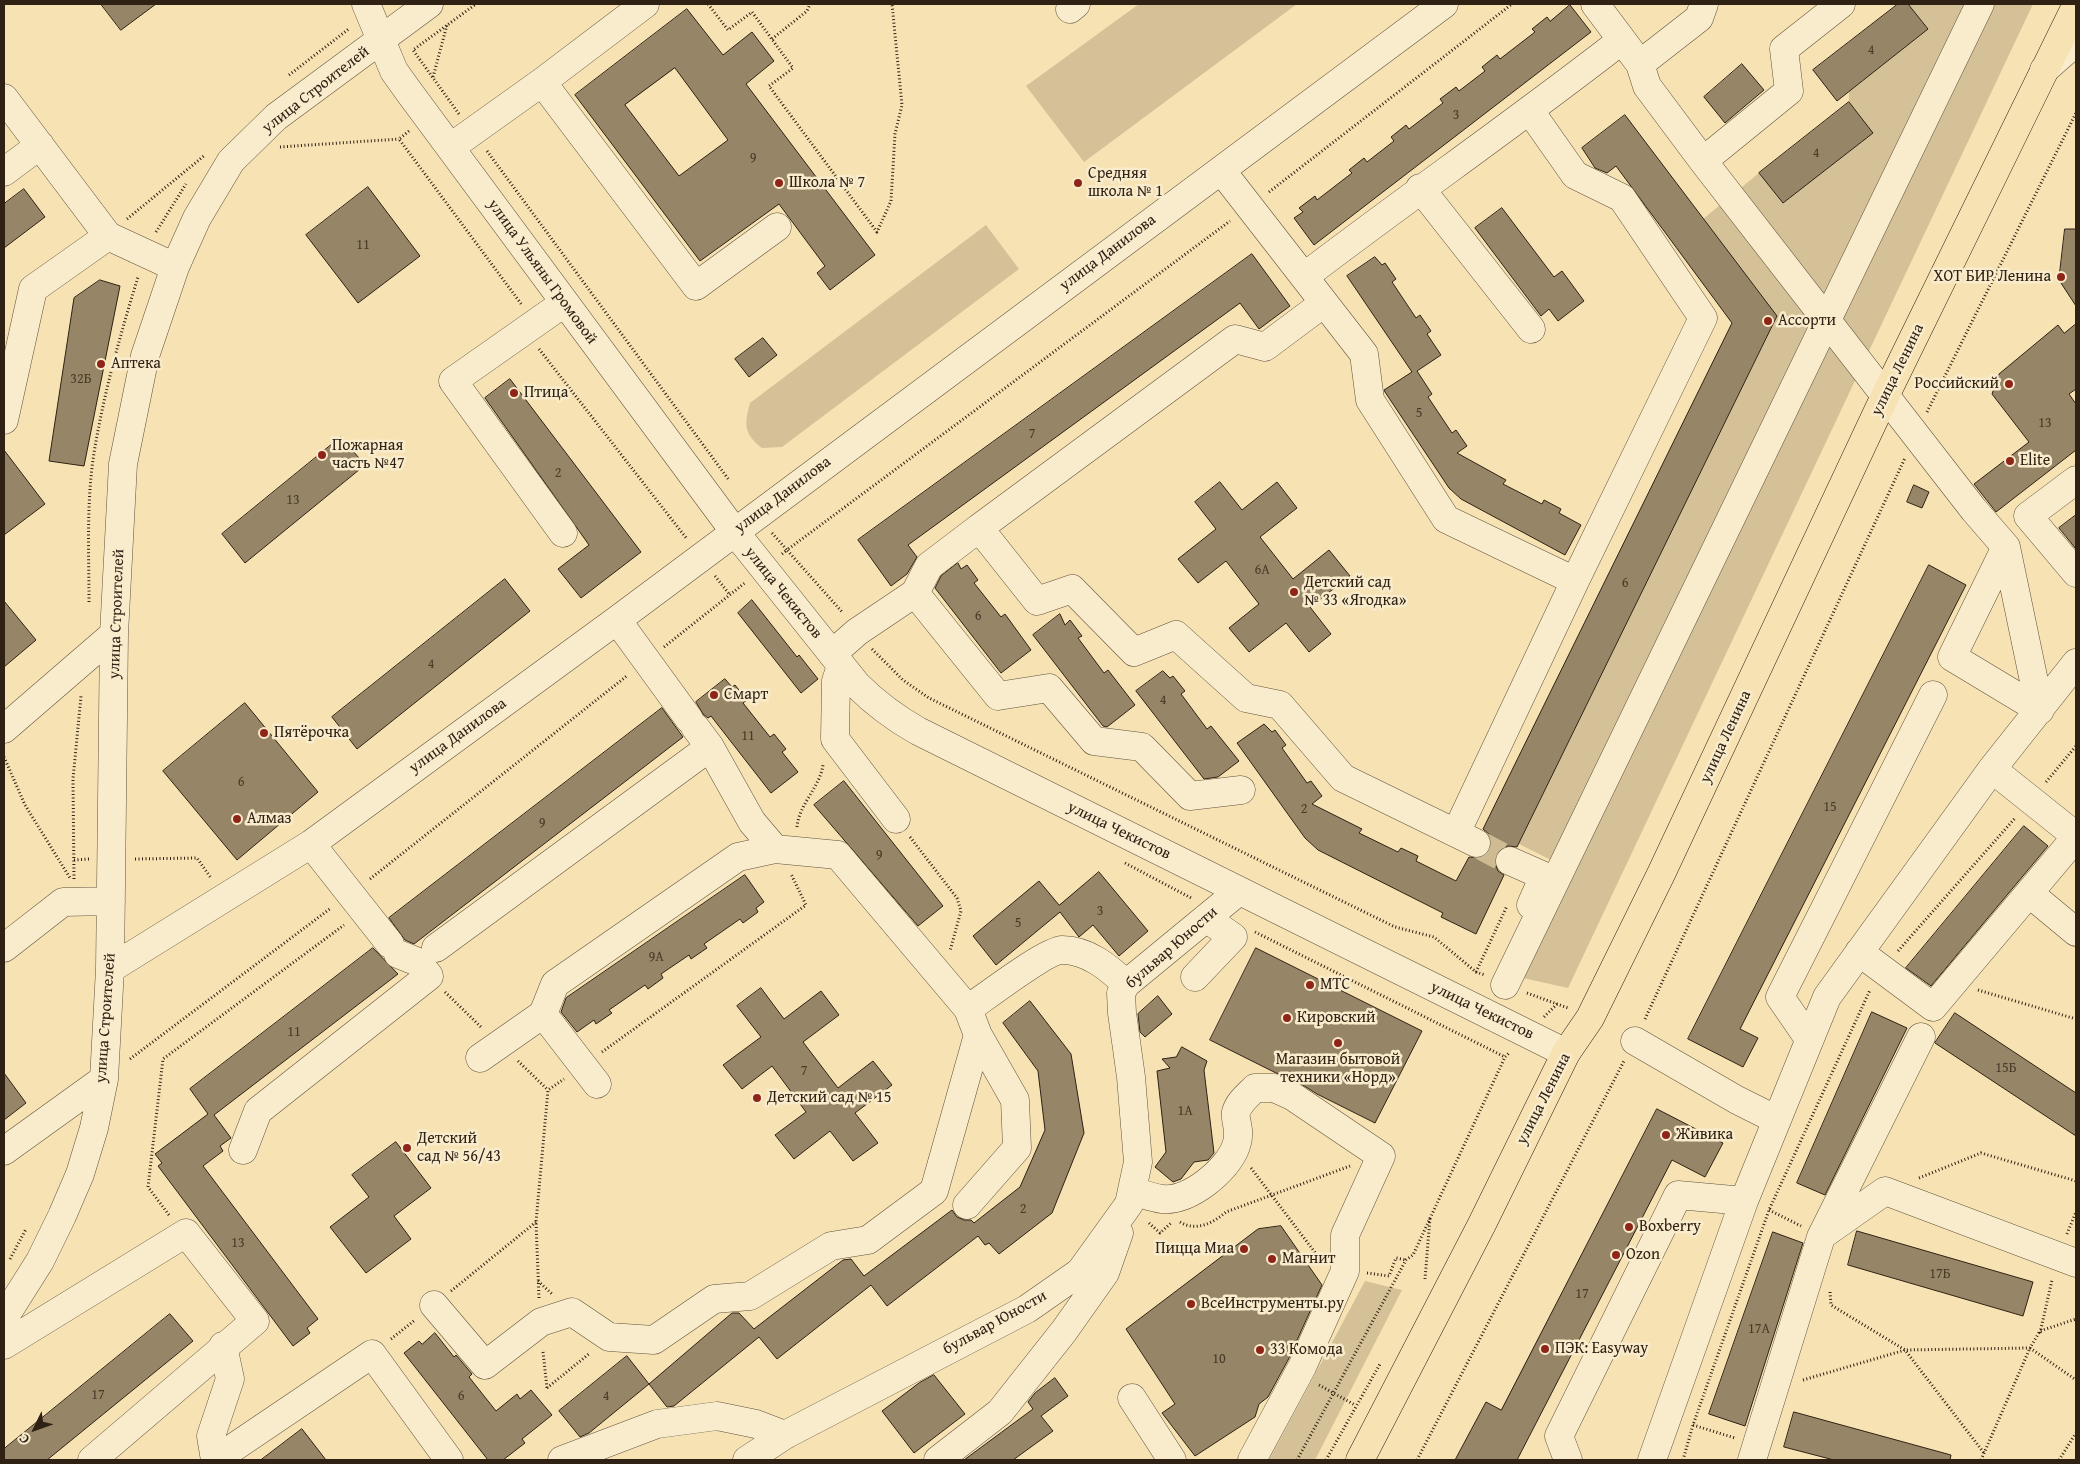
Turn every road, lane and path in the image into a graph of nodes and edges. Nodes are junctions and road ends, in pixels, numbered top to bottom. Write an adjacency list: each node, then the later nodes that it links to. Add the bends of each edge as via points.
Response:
1 (366, 4): 16 (street, улица Ульяны Громовой)
2 (429, 4): 16 (street, улица Строителей)
3 (476, 4): 15 (path)
4 (646, 4): 23 (street)
5 (708, 4): 17 (path, via 728,30 752,12)
6 (810, 4): 17 (path, via 807,11)
7 (892, 4): 17 (path, via 902,105 895,134 891,201 877,232 769,86 793,68)
8 (1444, 4): 31 (street, улица Данилова)
9 (1512, 4): 34 (path)
10 (1594, 4): 18 (street)
11 (1704, 4): 20 (street, via 1699,18)
12 (1841, 4): 30 (street, via 1784,49 1789,91)
13 (1980, 4): 41 (street)
14 (2076, 6): 21 (main road, улица Ленина)
15 (447, 25): 22 (path); 22 (path, via 413,50)
16 (382, 39): 29 (street, улица Ульяны Громовой, via 394,71); 37 (street, улица Строителей, via 276,117 230,161 197,218)
17 (772, 39)
18 (1622, 40): 20 (street); 25 (street)
19 (2076, 42): 21 (street)
20 (1640, 64): 30 (street, via 1646,86)
21 (2043, 71): 43 (main road, улица Ленина)
22 (432, 77): 27 (path)
23 (542, 82): 27 (street); 35 (street, via 696,286)
24 (4, 98): 28 (street)
25 (1530, 110): 33 (street); 56 (street, via 1575,175 1622,198 1703,318)
26 (2076, 112): 45 (path)
27 (472, 131): 29 (street); 47 (path)
28 (40, 146): 32 (street); 36 (street)
29 (450, 147): 39 (street, улица Ульяны Громовой)
30 (1703, 161): 41 (street)
31 (1220, 170): 34 (street); 48 (street, улица Данилова)
32 (4, 172)
33 (1420, 188): 38 (street); 42 (street)
34 (1250, 206): 38 (street); 53 (path)
35 (777, 226)
36 (108, 236): 37 (street); 44 (street, via 34,289)
37 (175, 267): 60 (street, улица Строителей, via 145,356 123,464)
38 (1305, 276): 40 (street)
39 (564, 303): 50 (street, улица Ульяны Громовой); 51 (street, via 453,381)
40 (1324, 303): 49 (street, via 1265,347 1235,339); 56 (street, via 1364,354 1370,400 1446,519)
41 (1827, 321): 43 (street); 95 (street)
42 (1531, 329)
43 (1886, 394): 45 (street); 102 (main road, улица Ленина, via 1666,866)
44 (4, 420)
45 (1915, 435): 52 (street); 107 (path)
46 (2076, 480): 55 (street, via 2028,516)
47 (732, 484)
48 (755, 515): 50 (street, улица Данилова); 53 (path)
49 (979, 528): 56 (street, via 1037,601 1072,588 1134,652 1176,634 1246,698 1280,704 1343,778 1466,838); 57 (street, via 929,566)
50 (734, 532): 54 (street, улица Чекистов); 58 (street, улица Данилова)
51 (563, 533)
52 (2006, 547): 65 (street); 65 (street, via 1952,657)
53 (787, 550): 54 (path); 59 (path, via 831,597)
54 (763, 569): 61 (street, улица Чекистов); 62 (path)
55 (2076, 573)
56 (1575, 581)
57 (915, 594): 59 (street); 70 (street, via 998,696 1049,688 1094,741 1142,747 1190,796)
58 (617, 620): 62 (street); 76 (street, улица Данилова)
59 (857, 632): 61 (street); 95 (path, via 885,664 929,698 1395,928 1434,937)
60 (114, 634): 66 (street); 85 (street, улица Строителей)
61 (837, 660): 74 (street, via 835,739); 83 (street, улица Чекистов, via 871,700 918,732)
62 (646, 661): 67 (street); 86 (path)
63 (2076, 663): 65 (street)
64 (1933, 694): 106 (street, via 1780,997)
65 (2040, 710): 69 (street)
66 (4, 729)
67 (698, 731): 73 (street); 91 (street)
68 (4, 757): 82 (path, via 25,805)
69 (1992, 769): 75 (street); 92 (street)
70 (1241, 790)
71 (805, 803): 72 (path)
72 (797, 820)
73 (752, 822): 77 (street); 78 (street)
74 (903, 827): 96 (path, via 957,898 961,911)
75 (2076, 836): 84 (street)
76 (312, 844): 86 (street); 93 (street, улица Данилова)
77 (785, 850): 78 (street); 96 (street, via 838,855); 110 (path, via 785,862 806,905)
78 (738, 857): 101 (street, via 555,984)
79 (197, 858): 81 (path)
80 (1510, 861): 95 (street, via 1544,876)
81 (210, 877)
82 (74, 885)
83 (1239, 891): 88 (street, бульвар Юности); 100 (street, улица Чекистов)
84 (2030, 893): 89 (street); 92 (street, via 1934,1007)
85 (111, 900): 90 (street, via 63,902); 93 (street, улица Строителей)
86 (357, 902): 111 (path); 114 (street, via 394,949 418,962 429,976 258,1111); 125 (path, via 163,1059 148,1187)
87 (1509, 902): 95 (path)
88 (1206, 918): 94 (street, via 1233,937); 97 (street, бульвар Юности)
89 (2076, 932)
90 (4, 948)
91 (436, 948)
92 (1860, 952): 106 (street, via 1827,997)
93 (110, 969): 111 (street, улица Строителей)
94 (1195, 977)
95 (1492, 979): 98 (path); 100 (street)
96 (943, 983): 99 (street)
97 (1126, 984): 99 (street, via 1106,965 1083,954 1061,950 1046,956); 120 (street, бульвар Юности, via 1122,994 1122,1013 1138,1162)
98 (1558, 1003): 102 (path); 103 (path)
99 (968, 1009): 104 (street)
100 (1480, 1010): 103 (street, улица Чекистов)
101 (543, 1014): 109 (street); 110 (street)
102 (1590, 1018): 108 (main road, улица Ленина)
103 (1528, 1033): 108 (street, улица Чекистов); 124 (path, via 1505,1057)
104 (978, 1034): 122 (street, via 1015,1100 1017,1148); 138 (street, via 934,1191 868,1240 831,1246 750,1296 714,1299 654,1340)
105 (1921, 1038): 126 (street)
106 (1809, 1039): 112 (street)
107 (1635, 1041): 112 (street); 165 (path)
108 (1566, 1053): 164 (main road, улица Ленина)
109 (480, 1058)
110 (589, 1076): 136 (path, via 548,1090 536,1222)
111 (104, 1079): 115 (street); 134 (street, улица Строителей, via 80,1174 40,1261)
112 (1777, 1120): 121 (street)
113 (1236, 1148): 116 (street, via 1240,1132 1236,1114 1242,1101 1255,1088 1274,1088 1292,1096); 119 (path); 120 (street, via 1221,1171 1203,1186 1163,1200)
114 (243, 1150)
115 (4, 1151)
116 (1381, 1156): 119 (path); 129 (street, via 1345,1235)
117 (2076, 1181): 118 (path, via 1981,1153)
118 (1886, 1191): 126 (street); 127 (street)
119 (1272, 1195): 120 (path, via 1226,1212 1212,1224 1187,1226 1176,1219 1160,1232); 129 (path, via 1326,1266)
120 (1131, 1197): 152 (street, бульвар Юности, via 1080,1272 1028,1309); 159 (street, via 1105,1273 1064,1331 1000,1412)
121 (1744, 1201): 166 (street, via 1678,1195 1559,1436); 167 (street)
122 (967, 1205)
123 (2076, 1212): 127 (path)
124 (1430, 1214): 128 (path, via 1412,1255); 131 (path)
125 (171, 1217)
126 (1820, 1237): 146 (street); 150 (path, via 1769,1210)
127 (2067, 1259): 137 (path)
128 (1406, 1260): 130 (path, via 1396,1258); 147 (path)
129 (1345, 1271): 161 (street, via 1302,1367)
130 (1389, 1276)
131 (1424, 1283)
132 (1830, 1287): 142 (path, via 1831,1305)
133 (434, 1304): 136 (street, via 484,1365)
134 (4, 1318)
135 (2076, 1319): 137 (path)
136 (541, 1322): 138 (street, via 572,1312); 138 (path, via 547,1388)
137 (2040, 1331): 141 (path)
138 (609, 1337)
139 (4, 1345): 140 (street, via 186,1233 255,1320)
140 (223, 1346): 155 (street); 156 (street, via 230,1379 211,1436 215,1460 372,1354)
141 (2030, 1348): 142 (path); 144 (path); 154 (path)
142 (1905, 1350): 146 (path); 154 (path)
143 (1381, 1362): 149 (path)
144 (2076, 1380)
145 (1316, 1383): 147 (path)
146 (1774, 1389): 153 (street)
147 (1333, 1393): 149 (path); 162 (path)
148 (1132, 1398): 160 (street)
149 (1355, 1405): 163 (path)
150 (1693, 1425): 153 (path); 168 (path)
151 (2076, 1432): 170 (path)
152 (785, 1435): 157 (street, via 756,1424 717,1416 657,1424); 158 (street, бульвар Юности)
153 (1754, 1452)
154 (1984, 1454): 169 (path)
155 (92, 1460)
156 (449, 1460)
157 (562, 1460)
158 (747, 1460)
159 (938, 1460)
160 (1172, 1460)
161 (1252, 1460)
162 (1297, 1460)
163 (1326, 1460)
164 (1360, 1460)
165 (1417, 1460)
166 (1567, 1460)
167 (1652, 1460)
168 (1683, 1460)
169 (1981, 1460)
170 (2060, 1460)

